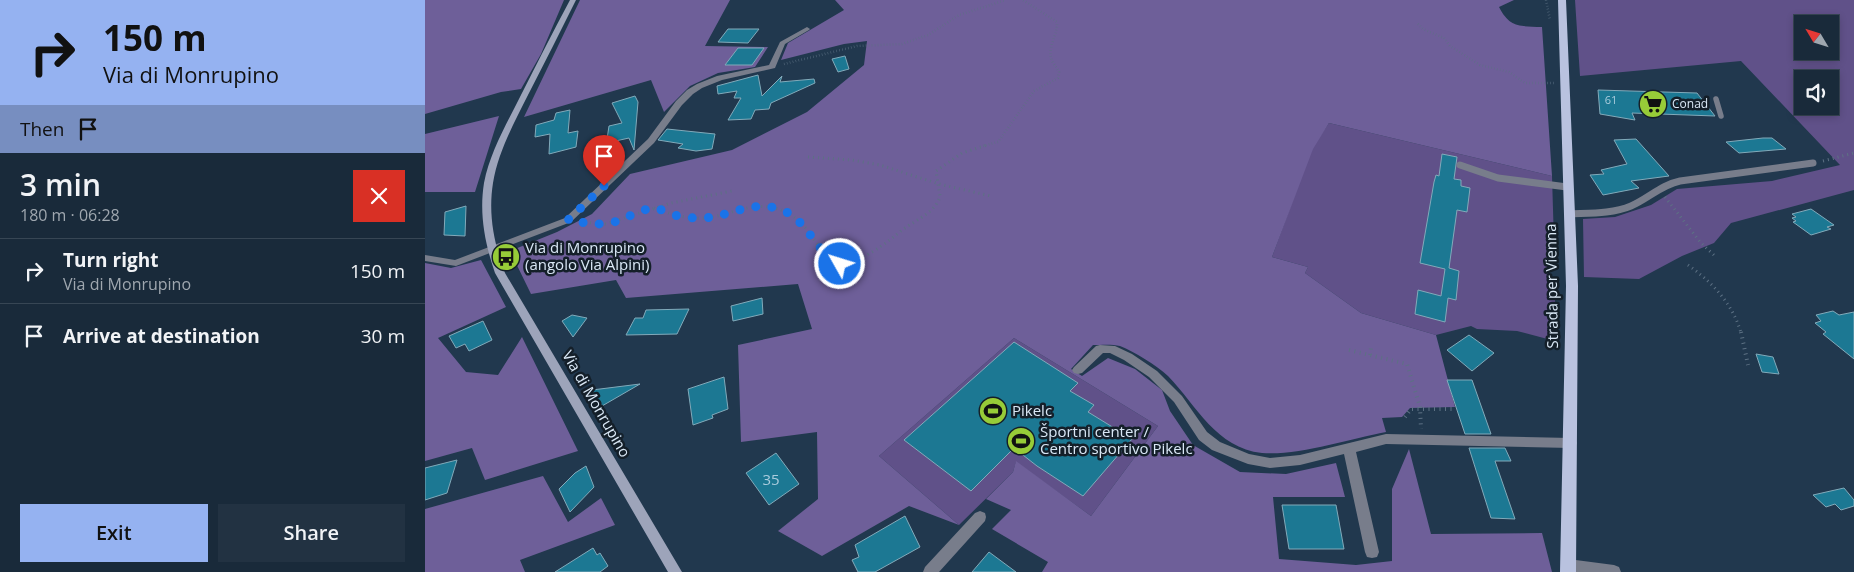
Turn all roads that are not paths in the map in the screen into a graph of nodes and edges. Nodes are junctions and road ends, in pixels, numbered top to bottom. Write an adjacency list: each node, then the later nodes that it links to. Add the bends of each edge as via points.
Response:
1 (573, 0): 10 (main road, Via di Monrupino, via 497,152 488,185 487,223)
2 (1562, 0): 8 (main road, Strada per Vienna)
3 (807, 28): 10 (street, via 782,43 772,66 719,78 690,92 651,141 568,220)
4 (1716, 99): 5 (lane)
5 (1721, 116)
6 (1813, 163): 9 (lane, via 1679,181 1654,189 1632,205 1617,210)
7 (1460, 165): 8 (lane, via 1495,177)
8 (1567, 187): 9 (main road, Strada per Vienna)
9 (1569, 214): 13 (main road, Strada per Vienna)
10 (492, 251): 11 (street, via 456,263); 18 (main road, Via di Monrupino, via 514,299)
11 (425, 258)
12 (1078, 370): 14 (street, via 1100,349 1111,349 1128,357 1166,385 1203,436 1216,446 1248,460 1270,463 1301,460)
13 (1571, 442): 14 (street, via 1386,439); 17 (main road, Strada per Vienna)
14 (1349, 448): 16 (street)
15 (980, 517): 19 (street)
16 (1372, 552)
17 (1568, 569): 20 (street)
18 (675, 572)
19 (930, 572)
20 (1614, 572)

